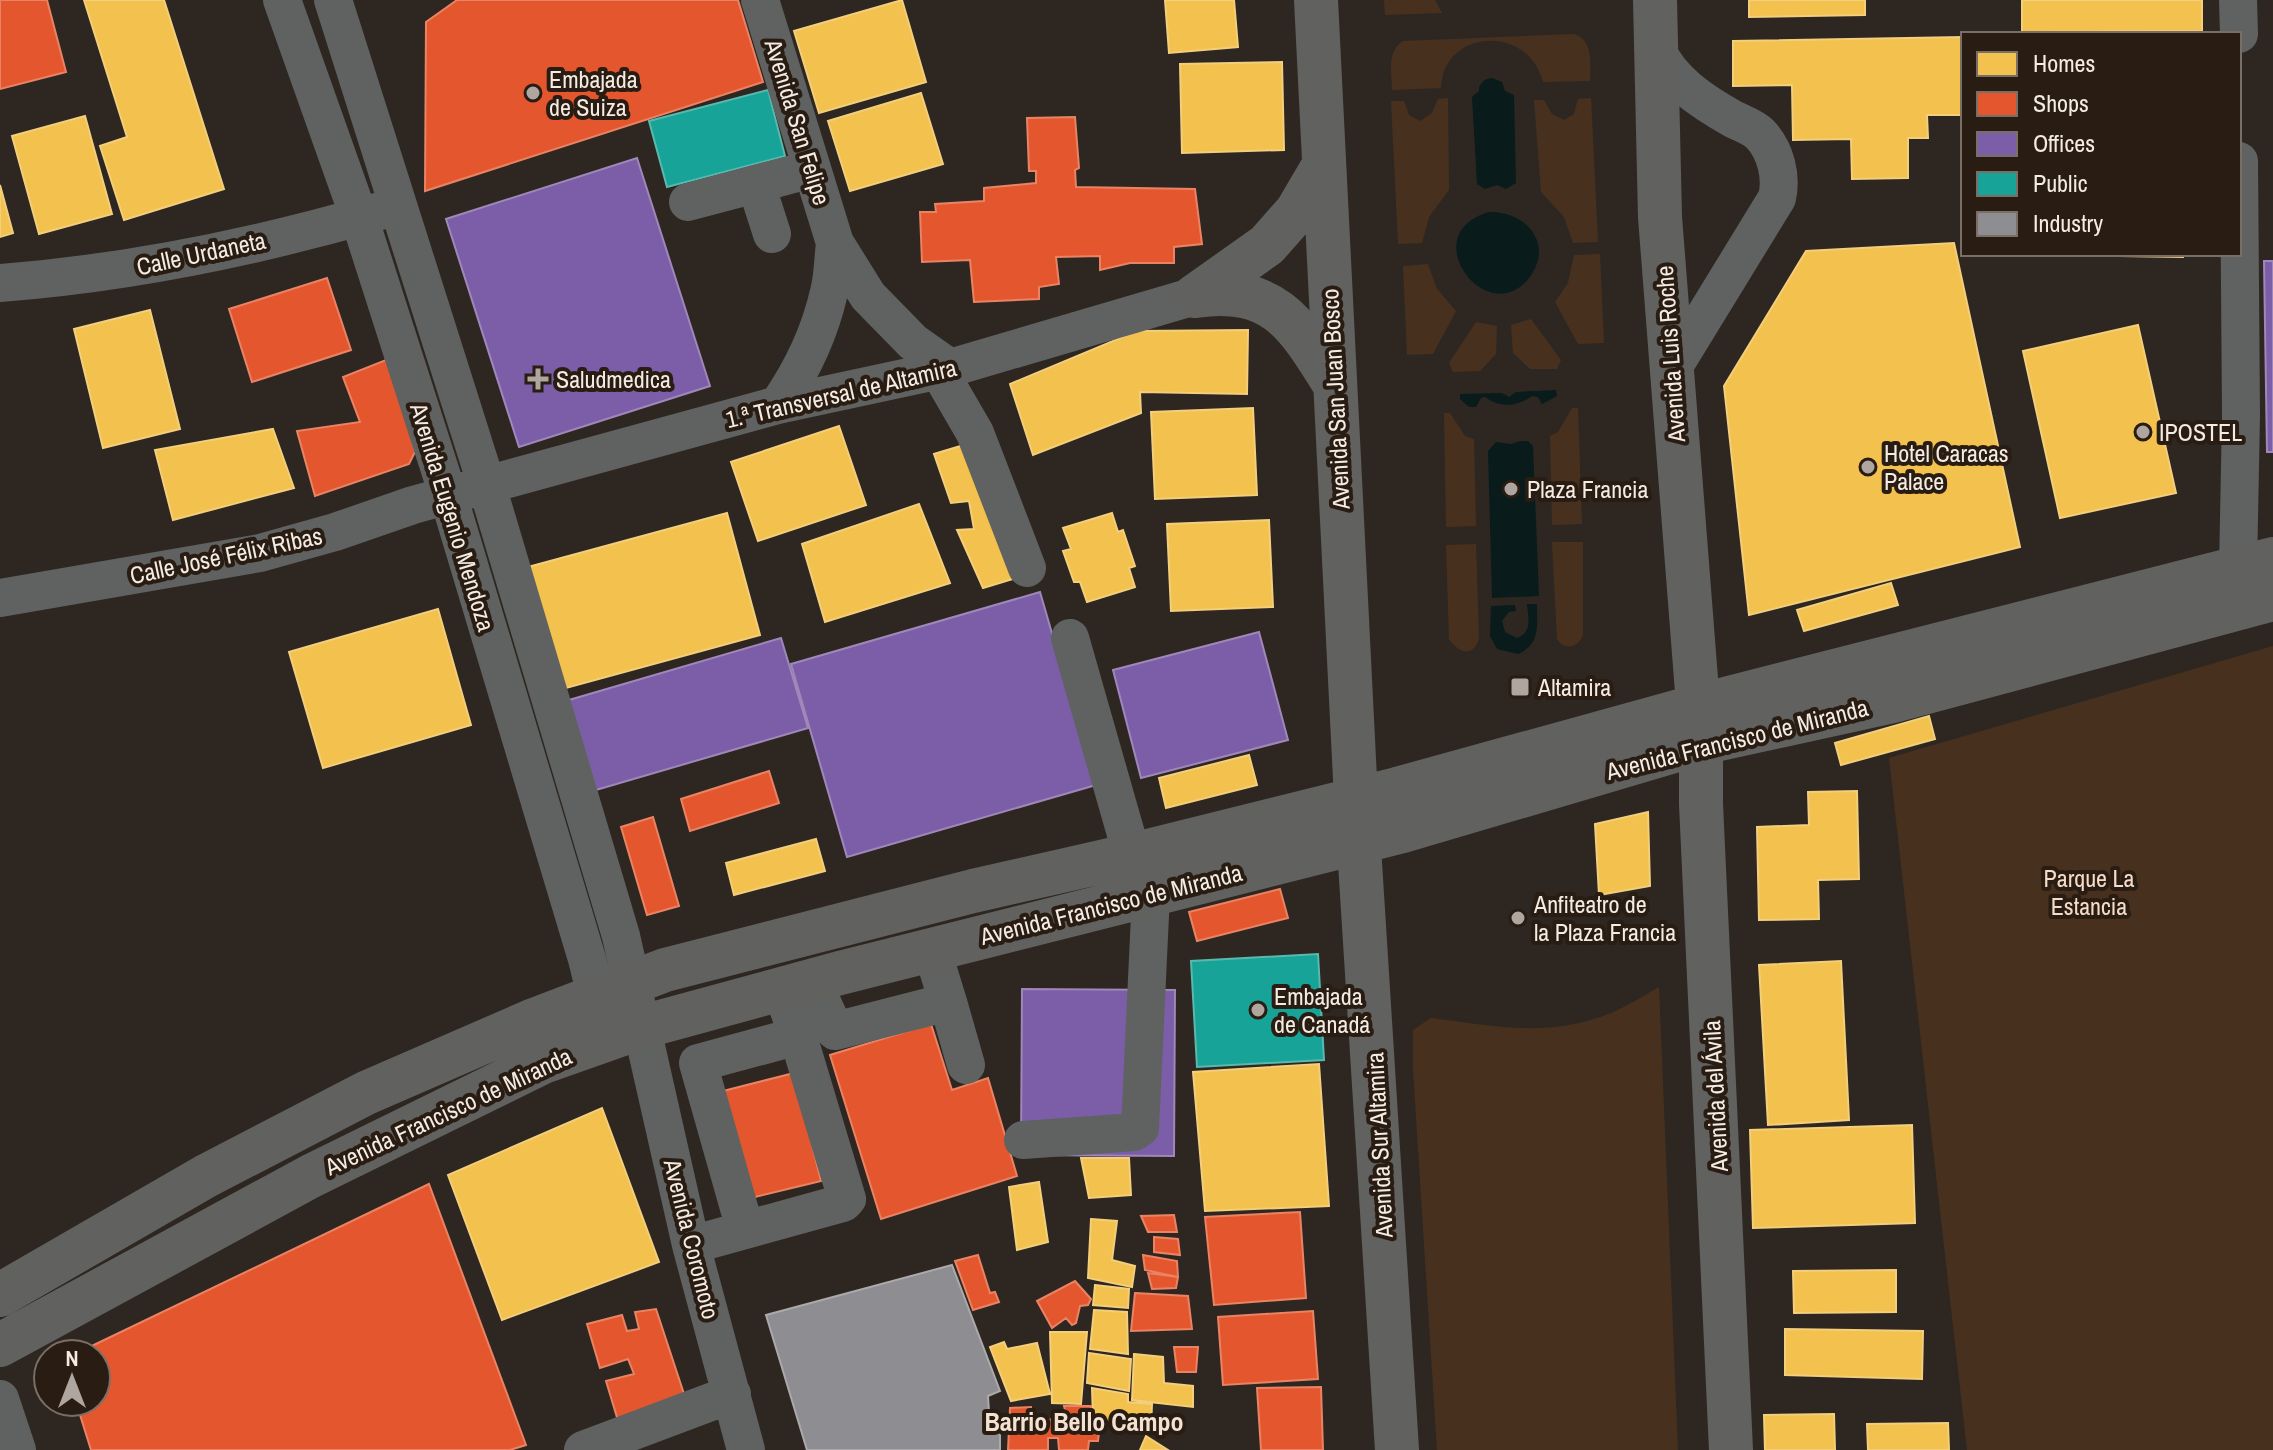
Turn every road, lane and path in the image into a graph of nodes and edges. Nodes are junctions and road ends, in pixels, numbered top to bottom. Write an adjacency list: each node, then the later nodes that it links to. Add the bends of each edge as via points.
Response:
1 (282, 0): 15 (street, Avenida Eugenio Mendoza)
2 (333, 0): 14 (street, Avenida Eugenio Mendoza)
3 (760, 0): 10 (street, Avenida San Felipe)
4 (1316, 0): 9 (main road, Avenida San Juan Bosco)
5 (1655, 0): 8 (main road, Avenida Luis Roche)
6 (2238, 0): 7 (street)
7 (2239, 32)
8 (1656, 48): 21 (main road, Avenida Luis Roche); 21 (street, via 1661,61 1697,98 1761,135 1781,182 1777,198)
9 (1324, 165): 19 (main road, via 1297,211 1267,245); 22 (main road, Avenida San Juan Bosco)
10 (812, 169): 11 (street); 17 (street, Avenida San Felipe)
11 (756, 184): 13 (street); 16 (street)
12 (2241, 185): 26 (street, via 2249,282 2241,415)
13 (688, 202)
14 (398, 205): 15 (street, Calle Urdaneta); 24 (street, Avenida Eugenio Mendoza)
15 (359, 217): 18 (street, Calle Urdaneta, via 172,261); 25 (street, Avenida Eugenio Mendoza)
16 (772, 234)
17 (835, 243): 20 (street, Avenida San Felipe, via 868,296); 23 (street, Avenida San Felipe, via 829,293 814,338)
18 (0, 283)
19 (1195, 296): 20 (street, 1.ª Transversal de Altamira); 22 (main road, via 1233,293 1271,307 1306,338)
20 (945, 370): 23 (street, 1.ª Transversal de Altamira); 27 (street)
21 (1671, 371): 31 (main road, Avenida Luis Roche)
22 (1334, 384): 32 (main road, Avenida San Juan Bosco)
23 (778, 405): 24 (street, 1.ª Transversal de Altamira)
24 (487, 486): 25 (street, 1.ª Transversal de Altamira); 37 (street, Avenida Eugenio Mendoza, via 625,950)
25 (448, 495): 28 (street, Calle José Félix Ribas, via 260,553); 37 (street, Avenida Eugenio Mendoza)
26 (2255, 564): 31 (main road, Avenida Francisco de Miranda)
27 (1027, 568)
28 (0, 598)
29 (2273, 599): 31 (main road, Avenida Francisco de Miranda, via 1893,701)
30 (1070, 638): 33 (street)
31 (1700, 725): 32 (main road, Avenida Francisco de Miranda, via 1403,831); 55 (main road, Avenida del Ávila)
32 (1358, 820): 33 (main road, Avenida Francisco de Miranda); 34 (main road, Avenida Francisco de Miranda); 54 (main road, Avenida Sur Altamira)
33 (1132, 855): 37 (main road, Avenida Francisco de Miranda, via 973,891)
34 (1151, 894): 35 (main road, Avenida Francisco de Miranda); 44 (street, via 1140,1128)
35 (932, 950): 36 (main road, Avenida Francisco de Miranda); 38 (street)
36 (796, 984): 38 (street, via 835,1031); 39 (main road, Avenida Francisco de Miranda); 41 (street)
37 (613, 988): 40 (street, Avenida Eugenio Mendoza); 47 (main road, Avenida Francisco de Miranda, via 366,1093 206,1176)
38 (948, 1002): 43 (street)
39 (718, 1006): 40 (main road, Avenida Francisco de Miranda); 42 (street)
40 (625, 1033): 46 (street, Avenida Coromoto); 48 (main road, Avenida Francisco de Miranda, via 543,1062 311,1176)
41 (798, 1036): 42 (street); 45 (street, via 847,1199)
42 (736, 1052): 45 (street, via 698,1063)
43 (966, 1065)
44 (1023, 1140)
45 (745, 1229): 46 (street)
46 (691, 1245): 49 (street, Avenida Coromoto)
47 (0, 1295)
48 (0, 1345)
49 (732, 1394): 52 (street); 53 (street, Avenida Coromoto)
50 (0, 1399): 51 (street)
51 (17, 1450)
52 (583, 1450)
53 (746, 1450)
54 (1397, 1450)
55 (1731, 1450)

